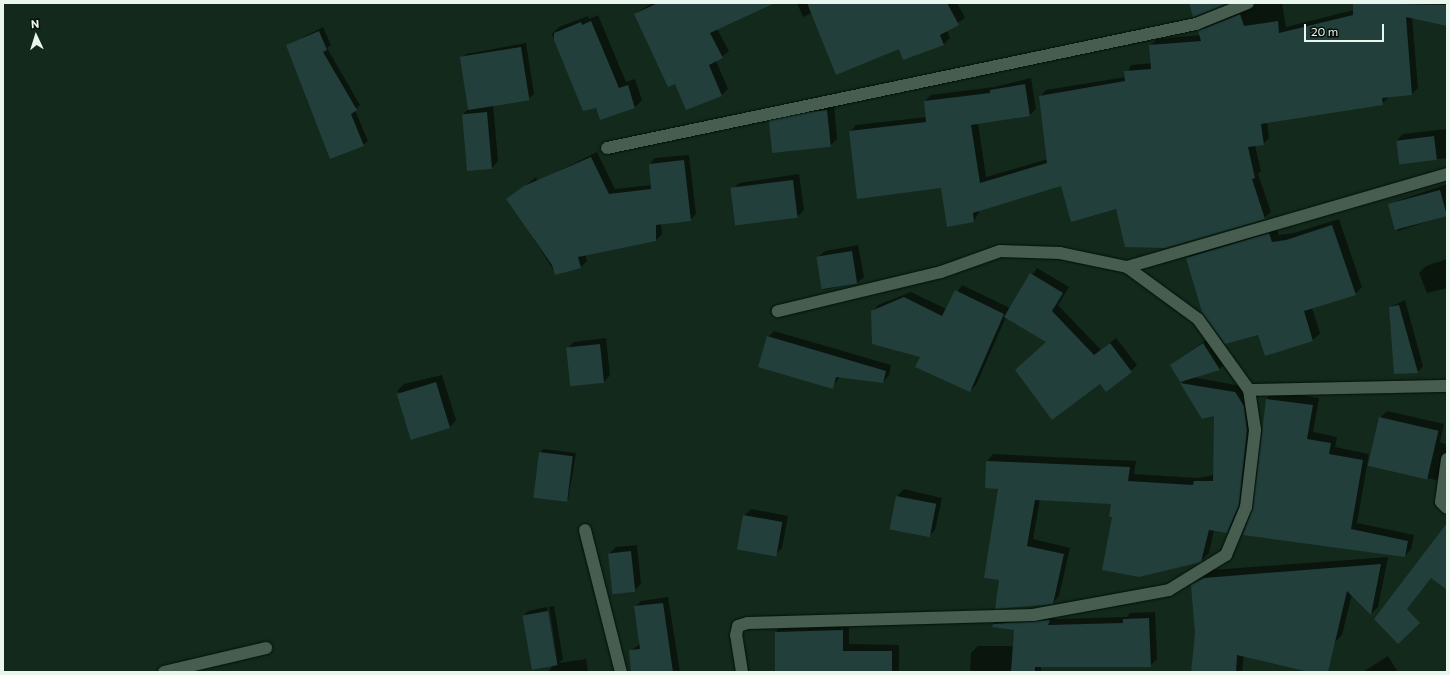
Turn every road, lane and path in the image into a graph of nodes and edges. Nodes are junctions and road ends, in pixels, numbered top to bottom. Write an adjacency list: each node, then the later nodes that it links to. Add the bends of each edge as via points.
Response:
1 (1248, 3): 2 (street, via 1196,24)
2 (608, 148)
3 (1447, 174): 4 (street)
4 (1127, 267): 5 (street, via 1060,253 1000,251 941,272); 7 (street, via 1198,319)
5 (778, 311)
6 (1447, 386): 7 (street)
7 (1250, 390): 14 (street, via 1254,430 1246,507 1226,555 1169,590 1033,615 748,623 738,626 736,635)
8 (1447, 459): 9 (street, via 1441,502)
9 (1447, 508)
10 (585, 530): 13 (street)
11 (266, 648): 12 (street)
12 (164, 672)
13 (621, 672)
14 (742, 672)

